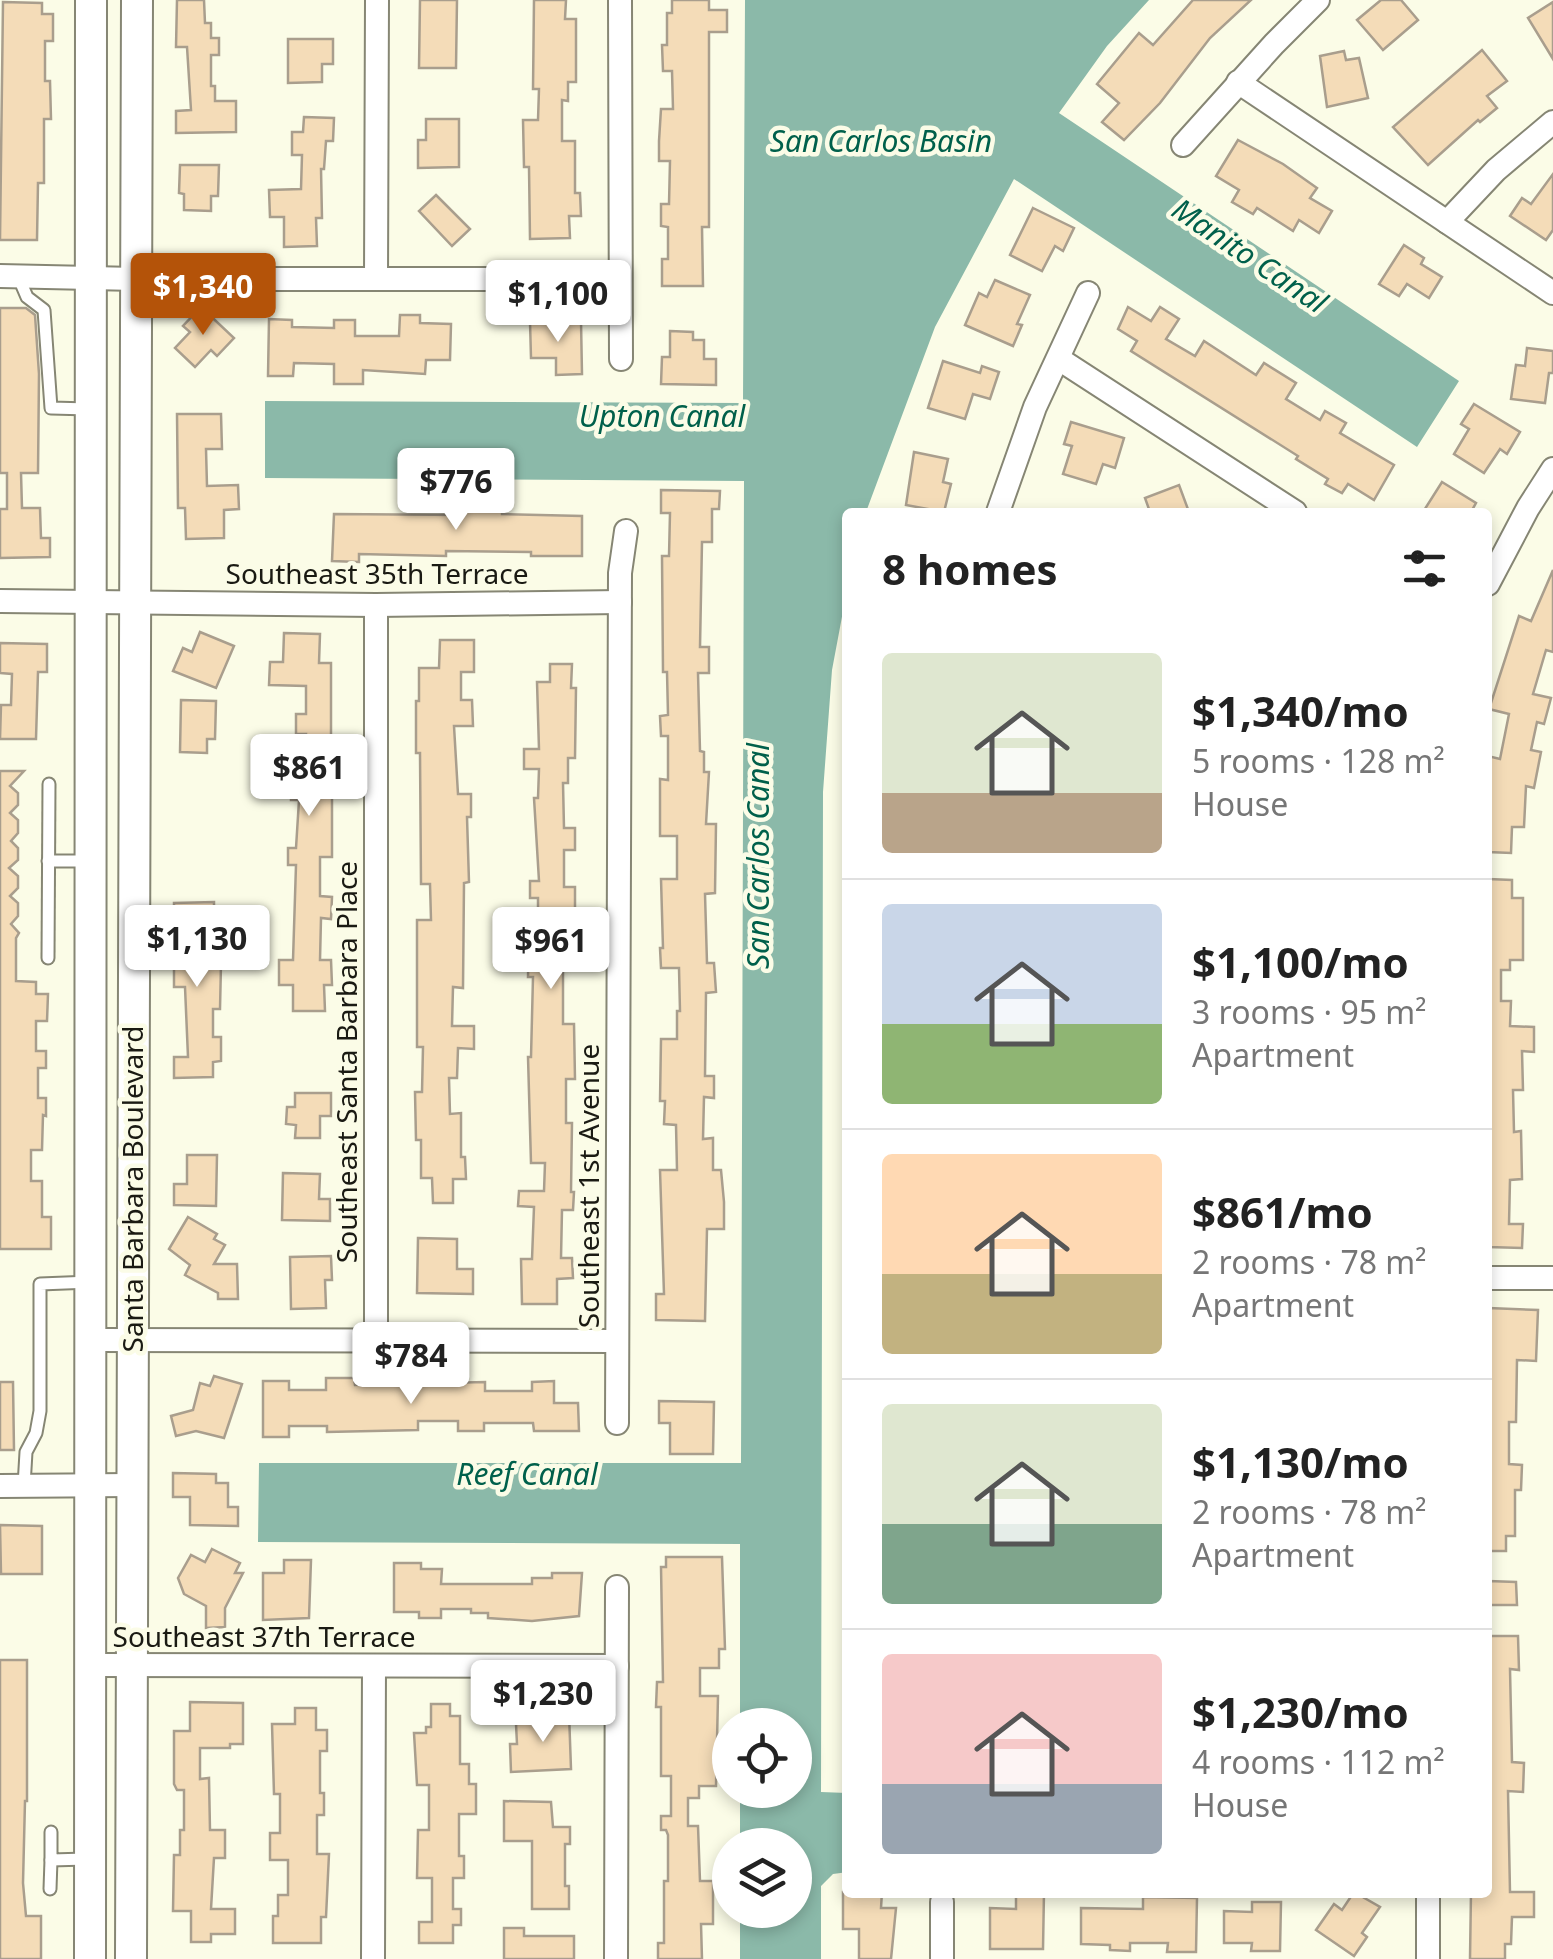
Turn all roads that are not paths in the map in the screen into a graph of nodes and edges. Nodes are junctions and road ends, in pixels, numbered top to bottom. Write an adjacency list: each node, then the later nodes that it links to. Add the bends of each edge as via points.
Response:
1 (91, 0): 11 (main road, Santa Barbara Boulevard)
2 (137, 0): 14 (main road, Santa Barbara Boulevard)
3 (377, 0): 12 (street)
4 (620, 0): 13 (street)
5 (1318, 0): 6 (street)
6 (1238, 82): 8 (street); 9 (street)
7 (1553, 122): 9 (street)
8 (1183, 145)
9 (1446, 222): 16 (street)
10 (9, 276): 11 (street); 19 (lane, via 44,310 51,408)
11 (92, 278): 14 (street); 19 (main road, Santa Barbara Boulevard)
12 (376, 278): 13 (street); 14 (street)
13 (620, 278): 17 (street)
14 (136, 279): 27 (main road, Santa Barbara Boulevard)
15 (1088, 293): 18 (street)
16 (1553, 293)
17 (621, 359)
18 (1059, 359): 21 (street); 22 (street, via 1034,407)
19 (92, 410): 26 (main road, Santa Barbara Boulevard)
20 (1553, 469): 24 (street)
21 (1258, 502)
22 (999, 508)
23 (626, 531): 28 (street, Southeast 1st Avenue)
24 (1492, 576)
25 (0, 601): 26 (street, Southeast 35th Terrace)
26 (93, 602): 27 (street, Southeast 35th Terrace); 32 (main road, Santa Barbara Boulevard)
27 (134, 602): 29 (street, Southeast 35th Terrace); 35 (main road, Santa Barbara Boulevard)
28 (620, 602): 29 (street, Southeast 35th Terrace); 42 (street, Southeast 1st Avenue)
29 (376, 605): 41 (street, Southeast Santa Barbara Place)
30 (49, 784): 31 (lane)
31 (48, 860): 32 (lane); 33 (lane)
32 (92, 861): 34 (main road, Santa Barbara Boulevard)
33 (48, 958)
34 (92, 968): 35 (main road); 38 (main road, Santa Barbara Boulevard)
35 (132, 968): 40 (main road, Santa Barbara Boulevard)
36 (1492, 1278): 37 (street)
37 (1553, 1278)
38 (91, 1282): 39 (main road, Santa Barbara Boulevard); 45 (lane, via 40,1284 40,1411)
39 (91, 1340): 40 (street); 46 (main road, Santa Barbara Boulevard)
40 (132, 1340): 41 (street); 44 (main road, Santa Barbara Boulevard)
41 (376, 1340): 42 (street)
42 (617, 1341): 43 (street, Southeast 1st Avenue)
43 (617, 1423)
44 (132, 1485): 46 (street); 49 (main road, Santa Barbara Boulevard)
45 (12, 1486): 46 (street)
46 (90, 1486): 48 (main road, Santa Barbara Boulevard)
47 (617, 1587): 51 (street)
48 (90, 1666): 49 (street, Southeast 37th Terrace); 53 (main road, Santa Barbara Boulevard)
49 (131, 1666): 50 (street, Southeast 37th Terrace); 59 (main road, Santa Barbara Boulevard)
50 (374, 1666): 51 (street, Southeast 37th Terrace); 60 (street)
51 (618, 1666): 61 (street)
52 (51, 1832): 54 (lane)
53 (90, 1858): 54 (lane); 58 (main road, Santa Barbara Boulevard)
54 (51, 1860): 55 (lane)
55 (50, 1889)
56 (1428, 1898): 63 (street)
57 (942, 1902): 62 (street)
58 (90, 1959)
59 (130, 1959)
60 (374, 1959)
61 (616, 1959)
62 (942, 1959)
63 (1428, 1959)

